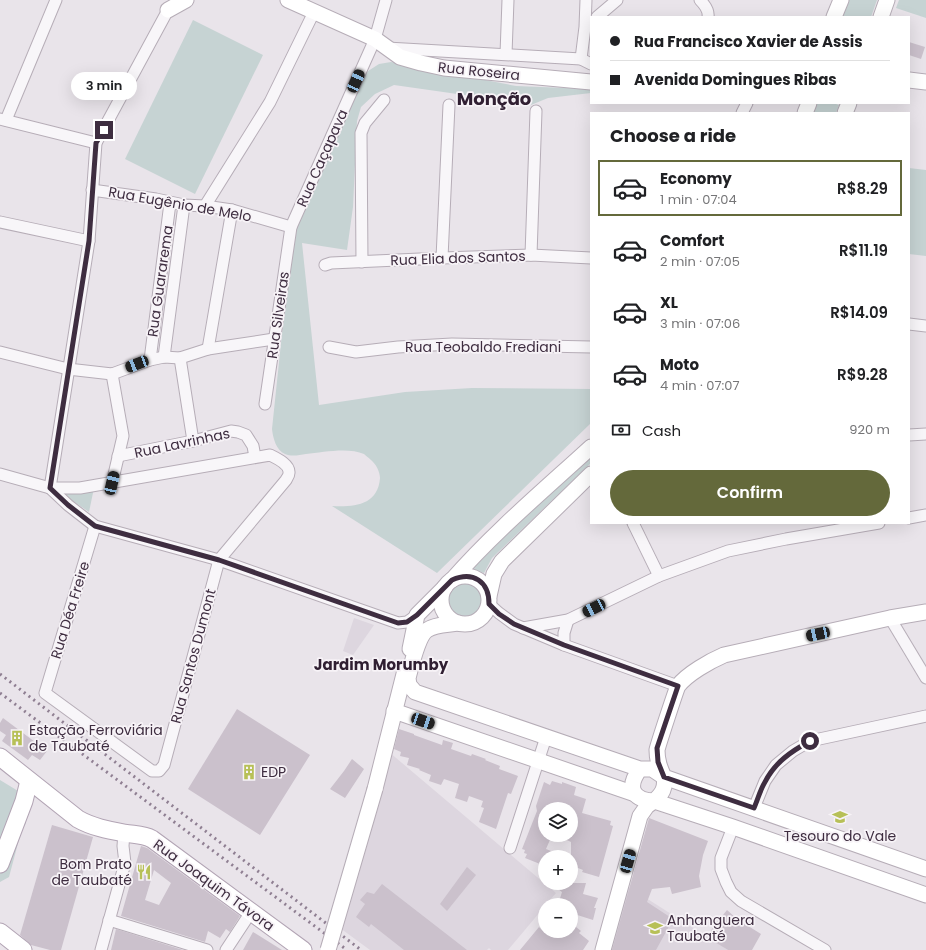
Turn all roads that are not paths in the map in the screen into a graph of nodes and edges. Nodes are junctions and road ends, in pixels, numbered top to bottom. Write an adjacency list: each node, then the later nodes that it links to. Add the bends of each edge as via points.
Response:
1 (56, 0): 29 (street)
2 (186, 0): 11 (street)
3 (290, 0): 12 (street, Rua Roseira)
4 (386, 0): 18 (street, Rua Caçapava)
5 (508, 0): 20 (street)
6 (586, 0): 17 (street)
7 (617, 0): 13 (street)
8 (700, 0): 14 (street)
9 (841, 0): 15 (street)
10 (887, 0): 16 (street)
11 (171, 5): 30 (street)
12 (314, 12): 18 (street, Rua Roseira); 34 (street, via 270,102)
13 (598, 16)
14 (708, 16)
15 (834, 16)
16 (881, 16)
17 (588, 25): 21 (street)
18 (374, 39): 19 (street, Rua Roseira); 37 (street, Rua Caçapava)
19 (387, 48): 20 (street); 24 (street, Rua Roseira, via 400,57 444,68)
20 (506, 54): 21 (street)
21 (581, 59): 22 (street)
22 (590, 64)
23 (910, 80): 25 (street)
24 (590, 82)
25 (926, 82)
26 (384, 100): 42 (street, via 365,123 361,133)
27 (449, 104): 40 (street)
28 (536, 111): 39 (street)
29 (3, 120): 30 (street)
30 (96, 143): 31 (street)
31 (92, 190): 32 (street, Rua Eugênio de Melo); 38 (street)
32 (170, 203): 33 (street, Rua Eugênio de Melo); 53 (street, Rua Guararema)
33 (184, 205): 34 (street, Rua Eugênio de Melo); 51 (street, Rua Guararema)
34 (205, 206): 35 (street, Rua Eugênio de Melo)
35 (232, 210): 37 (street, Rua Eugênio de Melo); 49 (street)
36 (0, 222): 38 (street)
37 (291, 227): 46 (street, Rua Silveiras)
38 (89, 241): 54 (street)
39 (531, 255): 40 (street, Rua Elia dos Santos); 41 (street, Rua Elia dos Santos)
40 (442, 258): 42 (street, Rua Elia dos Santos)
41 (590, 258)
42 (362, 262): 43 (street, Rua Elia dos Santos)
43 (325, 265)
44 (910, 324): 45 (street)
45 (926, 326)
46 (274, 339): 49 (street); 56 (street, Rua Silveiras)
47 (329, 347): 48 (street, Rua Teobaldo Frediani, via 356,352 452,344)
48 (590, 347)
49 (208, 349): 52 (street)
50 (0, 352): 54 (street)
51 (164, 357): 52 (street); 53 (street)
52 (180, 358): 59 (street)
53 (150, 360): 55 (street)
54 (68, 368): 55 (street); 66 (street)
55 (112, 374): 61 (street, via 123,436)
56 (265, 404)
57 (926, 434): 58 (street)
58 (910, 435)
59 (193, 441): 61 (street, Rua Lavrinhas); 62 (street, Rua Lavrinhas, via 231,431 238,432 250,440)
60 (590, 448): 74 (street, via 471,558)
61 (118, 456): 65 (street)
62 (255, 457): 65 (street); 72 (street, Rua Santos Dumont, via 270,455 277,458 284,463 289,473 286,480)
63 (0, 474): 66 (street)
64 (590, 475): 75 (street, via 502,560 494,574)
65 (112, 483): 66 (street, via 80,488)
66 (50, 488): 71 (street)
67 (926, 514): 68 (street)
68 (910, 518)
69 (633, 524): 73 (street)
70 (873, 524): 73 (street, via 728,551)
71 (95, 526): 72 (street); 87 (street, Rua Déa Freire)
72 (219, 560): 80 (street); 87 (street, Rua Santos Dumont, via 164,765 159,771 152,771)
73 (659, 576): 79 (street)
74 (449, 584): 75 (street, via 459,577 475,578 486,588); 77 (street); 81 (street, via 442,594 441,601 446,615)
75 (489, 600): 81 (street, via 487,610 478,621); 82 (street, via 507,620)
76 (926, 612): 78 (street)
77 (417, 615): 80 (street, via 407,622); 83 (street)
78 (890, 618): 85 (street); 86 (street, via 724,655 704,665)
79 (568, 620): 82 (street); 84 (street)
80 (398, 623): 83 (street)
81 (458, 623): 90 (street, via 438,626 427,630 421,636 408,678 415,692)
82 (523, 628): 84 (street)
83 (412, 642): 88 (street)
84 (564, 645): 86 (street)
85 (926, 678)
86 (678, 686): 94 (street, via 657,748 658,762)
87 (45, 693)
88 (394, 711): 92 (street); 113 (street, bridge, via 375,789)
89 (926, 716): 98 (street, via 810,741 776,765 765,782)
90 (546, 737): 92 (street); 93 (street)
91 (0, 757): 95 (main road, Rua Joaquim Távora)
92 (538, 761): 96 (street); 101 (street)
93 (640, 769): 94 (street, via 652,769); 96 (street, via 632,782)
94 (664, 777): 97 (street, via 664,789); 98 (street)
95 (29, 781): 100 (main road, Rua Joaquim Távora, via 90,826); 102 (main road)
96 (635, 794): 97 (street, via 640,799)
97 (654, 801): 99 (street); 114 (street, via 640,816)
98 (754, 808): 103 (street)
99 (733, 827): 104 (street); 115 (street, via 721,858 722,869 731,892 741,901)
100 (124, 833): 105 (main road, Rua Joaquim Távora, via 152,839); 106 (street, via 125,863)
101 (510, 848)
102 (0, 864)
103 (926, 869)
104 (926, 895)
105 (251, 912): 111 (street); 112 (main road, Rua Joaquim Távora)
106 (109, 920): 109 (street); 110 (street)
107 (0, 932): 108 (main road)
108 (23, 950)
109 (101, 950)
110 (207, 950)
111 (226, 950)
112 (303, 950)
113 (328, 950)
114 (603, 950)
115 (825, 950)

